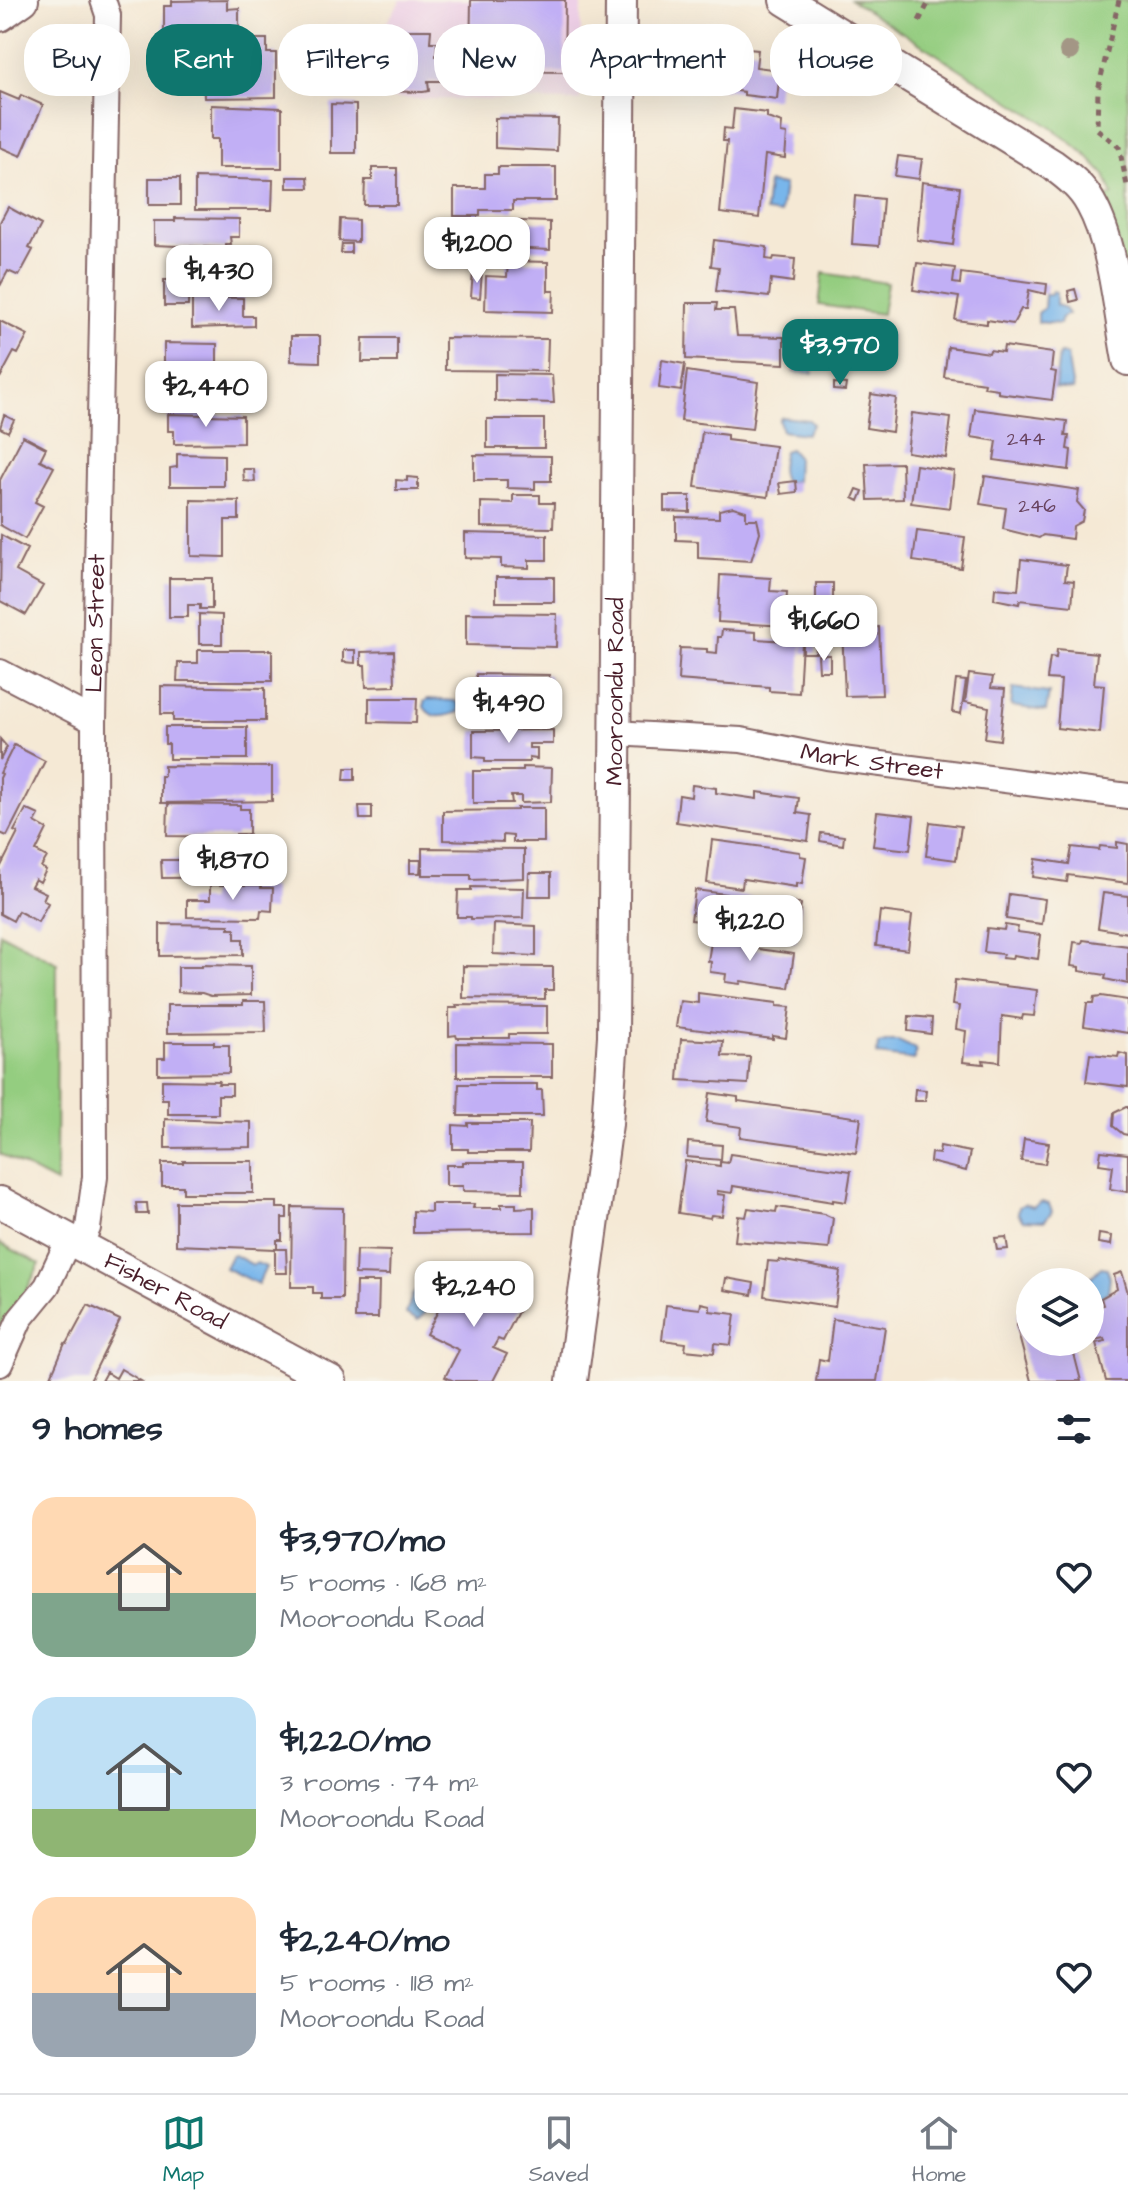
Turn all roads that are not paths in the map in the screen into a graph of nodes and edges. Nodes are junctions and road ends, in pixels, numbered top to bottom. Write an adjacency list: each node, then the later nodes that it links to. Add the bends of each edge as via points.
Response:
1 (23, 0): 5 (street)
2 (103, 0): 8 (street, Leon Street, via 108,31)
3 (621, 0): 9 (street, Mooroondu Road)
4 (785, 0): 6 (street, via 1073,180 1091,202 1103,230)
5 (0, 16)
6 (1128, 360)
7 (0, 672): 8 (street)
8 (94, 721): 12 (street, Leon Street, via 95,1177 88,1228)
9 (614, 733): 10 (street, Mark Street, via 741,740 827,757); 15 (street, Mooroondu Road, via 613,1036 607,1124)
10 (1128, 796)
11 (0, 1202): 12 (street, Fisher Road)
12 (75, 1242): 13 (street, Leon Street, via 20,1319); 14 (street, Fisher Road)
13 (0, 1364)
14 (331, 1381)
15 (572, 1381)

